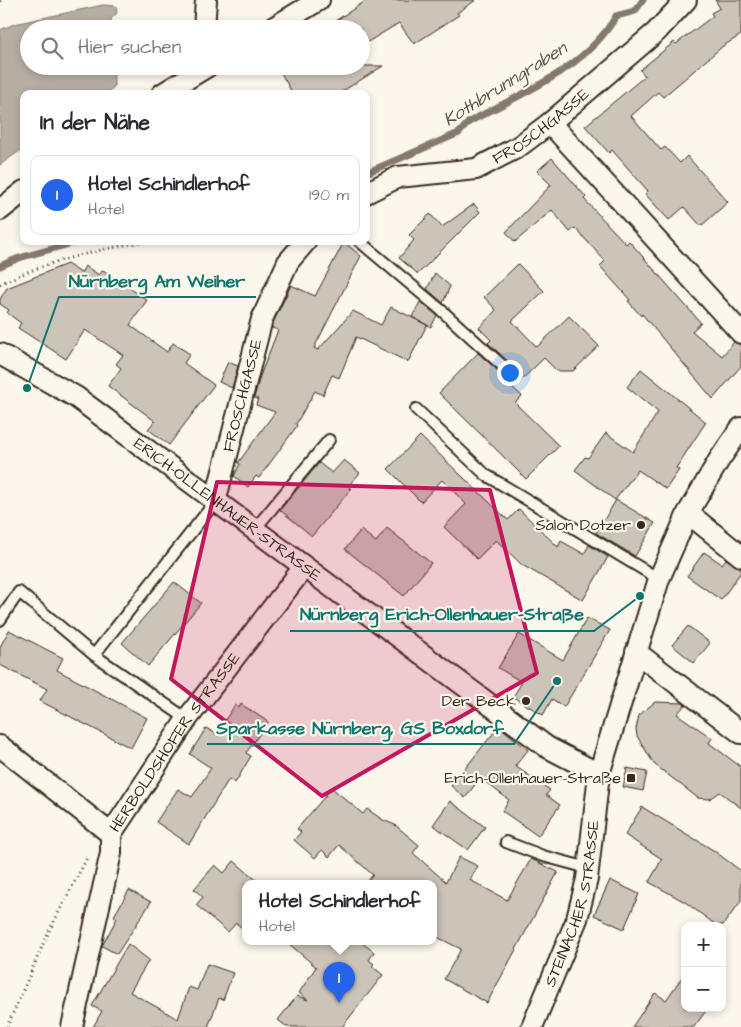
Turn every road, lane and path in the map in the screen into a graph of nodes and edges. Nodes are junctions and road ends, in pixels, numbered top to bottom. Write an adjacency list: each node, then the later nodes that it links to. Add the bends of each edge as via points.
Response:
1 (4, 0): 5 (path)
2 (206, 0): 6 (street)
3 (319, 0): 7 (street)
4 (686, 0): 10 (street, FROSCHGASSE, via 656,32)
5 (0, 1)
6 (205, 20)
7 (286, 20)
8 (193, 75): 9 (street)
9 (169, 90)
10 (550, 123): 11 (street, FROSCHGASSE, via 518,147 476,169 398,177); 18 (street)
11 (370, 191)
12 (20, 194): 13 (street)
13 (0, 210)
14 (123, 245): 17 (path, via 18,275)
15 (303, 245): 24 (street, FROSCHGASSE, via 288,262 262,319)
16 (364, 245): 20 (lane)
17 (0, 284)
18 (741, 333)
19 (0, 354): 24 (street, ERICH-OLLENHAUER-STRASSE, via 76,397)
20 (504, 368)
21 (416, 409): 29 (lane, via 486,475)
22 (741, 428): 25 (street, STEINACHER STRASSE)
23 (329, 440): 26 (lane)
24 (215, 502): 26 (street, ERICH-OLLENHAUER-STRASSE); 32 (lane)
25 (688, 513): 27 (street); 29 (street, STEINACHER STRASSE)
26 (254, 530): 28 (street, ERICH-OLLENHAUER-STRASSE)
27 (741, 556)
28 (304, 567): 33 (street, HERBOLDSHOFER STRASSE); 36 (street, ERICH-OLLENHAUER-STRASSE, via 547,747)
29 (659, 579): 31 (street, STEINACHER STRASSE)
30 (0, 620): 32 (lane, via 19,592)
31 (636, 652): 34 (street); 36 (street, STEINACHER STRASSE)
32 (94, 655): 33 (lane)
33 (187, 719): 37 (street, HERBOLDSHOFER STRASSE)
34 (741, 733)
35 (0, 746): 37 (street)
36 (599, 774): 39 (street, STEINACHER STRASSE)
37 (107, 831): 40 (path, via 48,934); 41 (street, HERBOLDSHOFER STRASSE, via 111,853)
38 (506, 842): 39 (lane)
39 (588, 868): 42 (street, STEINACHER STRASSE, via 577,919)
40 (8, 1027)
41 (72, 1027)
42 (532, 1027)

